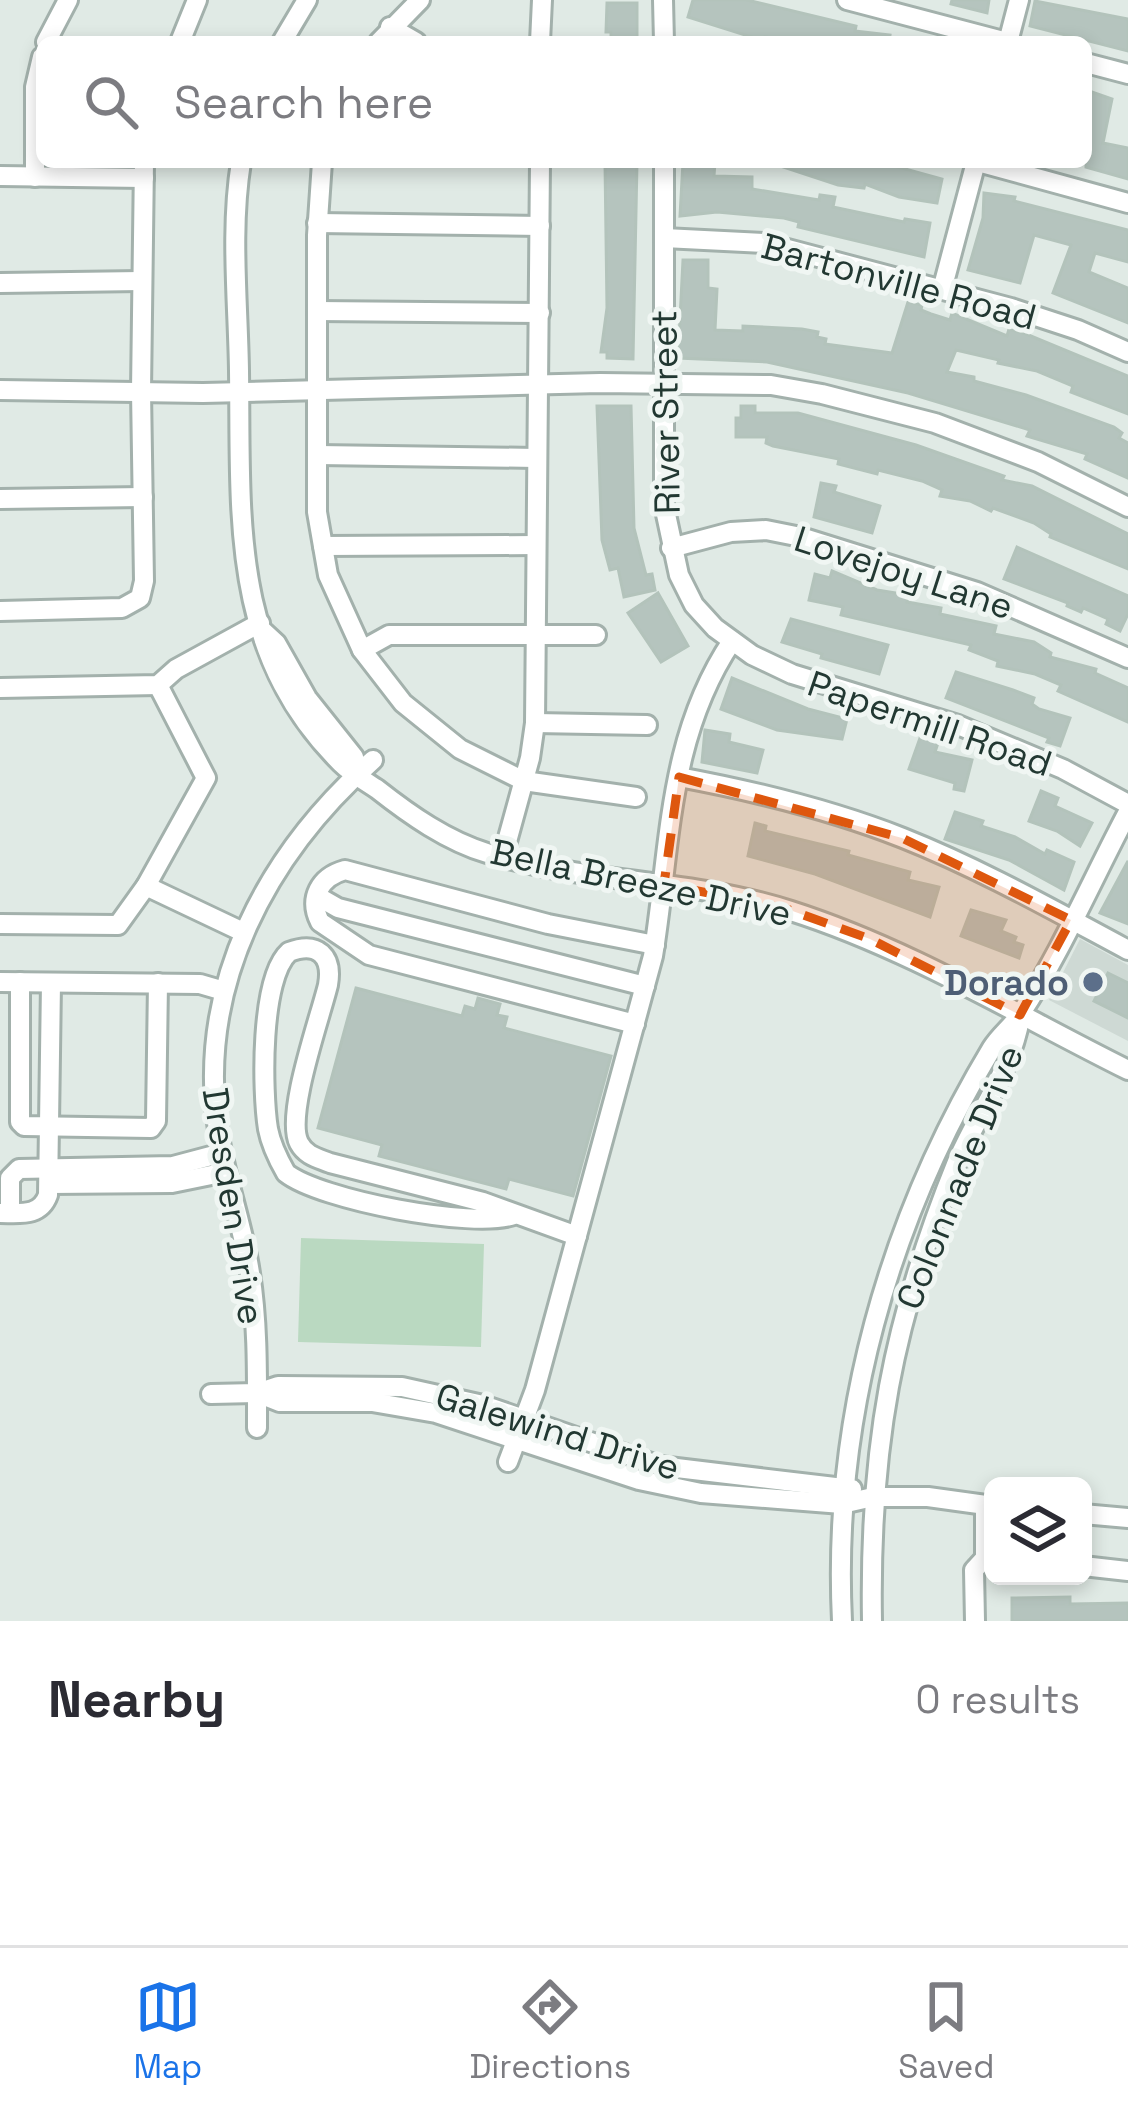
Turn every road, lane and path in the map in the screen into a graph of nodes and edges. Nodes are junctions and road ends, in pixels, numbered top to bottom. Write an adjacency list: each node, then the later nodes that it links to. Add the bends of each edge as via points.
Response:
1 (68, 0): 10 (street)
2 (197, 0): 11 (street)
3 (420, 0): 9 (street)
4 (542, 0): 13 (street)
5 (664, 0): 14 (street)
6 (847, 0): 15 (street)
7 (1019, 0): 16 (street)
8 (298, 3): 12 (street)
9 (384, 34)
10 (49, 36)
11 (182, 36)
12 (284, 36)
13 (540, 36)
14 (664, 36)
15 (985, 36)
16 (1010, 36)
17 (1092, 65): 18 (street)
18 (1128, 74)
19 (36, 83): 28 (street)
20 (240, 168): 41 (street, Bella Breeze Drive)
21 (322, 168): 30 (street)
22 (540, 168): 31 (street)
23 (664, 168): 32 (street, River Street)
24 (975, 168): 35 (street)
25 (1000, 168): 29 (street)
26 (144, 170): 28 (street); 33 (street)
27 (0, 176): 28 (street)
28 (35, 177)
29 (1128, 202)
30 (317, 223): 31 (street); 36 (street)
31 (540, 226): 37 (street)
32 (664, 238): 35 (street, Bartonville Road, via 765,243); 39 (street, River Street)
33 (141, 281): 34 (street); 44 (street)
34 (0, 283)
35 (942, 290): 38 (street, Bartonville Road)
36 (317, 311): 37 (street); 43 (street)
37 (540, 313): 40 (street)
38 (1128, 352)
39 (664, 383): 40 (street); 49 (street, via 771,385 935,423); 52 (street, River Street)
40 (536, 385): 43 (street); 46 (street)
41 (239, 389): 43 (street); 44 (street); 54 (street, Bella Breeze Drive, via 240,530)
42 (0, 390): 44 (street)
43 (318, 390): 45 (street)
44 (141, 391): 47 (street)
45 (318, 455): 46 (street); 51 (street)
46 (536, 458): 50 (street)
47 (143, 497): 48 (street); 53 (street, via 140,598 122,608)
48 (0, 499)
49 (1128, 507)
50 (536, 545): 51 (street); 55 (street)
51 (323, 546): 58 (street)
52 (671, 548): 57 (street, River Street, via 694,605); 59 (street, Lovejoy Lane, via 731,532 801,537 977,592)
53 (0, 611)
54 (262, 627): 60 (street); 65 (street, Bella Breeze Drive, via 354,757)
55 (536, 634): 56 (street); 58 (street, via 389,635); 62 (street)
56 (596, 635)
57 (732, 641): 66 (street, via 692,715); 69 (street, Papermill Road, via 792,674 958,725 1063,769)
58 (362, 650): 67 (street, via 403,703 460,749)
59 (1128, 658)
60 (158, 685): 61 (street); 72 (street, via 206,778)
61 (0, 688)
62 (535, 723): 63 (street); 67 (street)
63 (647, 724)
64 (373, 760): 65 (street, Dresden Drive)
65 (357, 774): 70 (street, Bella Breeze Drive, via 435,830); 76 (street, Dresden Drive, via 274,872)
66 (679, 778): 71 (street); 74 (street, via 902,838)
67 (524, 781): 68 (street); 70 (street)
68 (636, 797)
69 (1128, 808): 74 (street)
70 (503, 856): 71 (street, Bella Breeze Drive)
71 (664, 884): 77 (street); 84 (street, Bella Breeze Drive, via 787,909 870,939)
72 (146, 886): 75 (street, via 118,925); 76 (street)
73 (317, 896): 77 (street, via 326,877 345,870); 82 (street, via 338,908); 85 (street, via 320,922 369,955)
74 (1071, 920): 78 (street); 84 (street)
75 (0, 924)
76 (243, 932): 83 (street, Dresden Drive)
77 (655, 945): 82 (street)
78 (1128, 950)
79 (10, 982): 80 (street); 87 (street, via 20,1121)
80 (50, 982): 81 (street); 87 (street)
81 (158, 983): 83 (street); 87 (street, via 151,1128)
82 (645, 986): 85 (street)
83 (224, 991): 88 (street, Dresden Drive, via 214,1074)
84 (1021, 1015): 86 (street, Bella Breeze Drive); 98 (street, Colonnade Drive, via 994,1046 939,1151 896,1255 868,1339); 99 (street, Colonnade Drive, via 1014,1053 958,1161 904,1311)
85 (634, 1024): 92 (street)
86 (1128, 1070)
87 (49, 1126): 89 (street)
88 (224, 1162): 89 (street); 93 (street, Dresden Drive, via 250,1273)
89 (49, 1176): 90 (street, via 42,1208); 90 (street, via 28,1166 14,1173)
90 (5, 1213)
91 (514, 1215): 91 (street, via 305,1151 295,1118 329,962 310,947 289,952 276,974 265,1053 268,1132 286,1173 408,1211 486,1220); 92 (street)
92 (577, 1236): 95 (street)
93 (257, 1393): 94 (street, Galewind Drive); 95 (street, Galewind Drive, via 278,1385 402,1387 442,1393); 96 (street, Dresden Drive)
94 (211, 1394)
95 (521, 1427): 97 (street); 98 (street, Galewind Drive, via 660,1466)
96 (257, 1428)
97 (508, 1462)
98 (843, 1495): 99 (street, Galewind Drive); 106 (street, Colonnade Drive)
99 (873, 1498): 100 (street); 107 (street, Colonnade Drive)
100 (984, 1504)
101 (1092, 1515): 102 (street)
102 (1128, 1518)
103 (984, 1562): 108 (street, via 974,1570)
104 (1092, 1567): 105 (street)
105 (1128, 1571)
106 (842, 1621)
107 (872, 1621)
108 (975, 1621)

